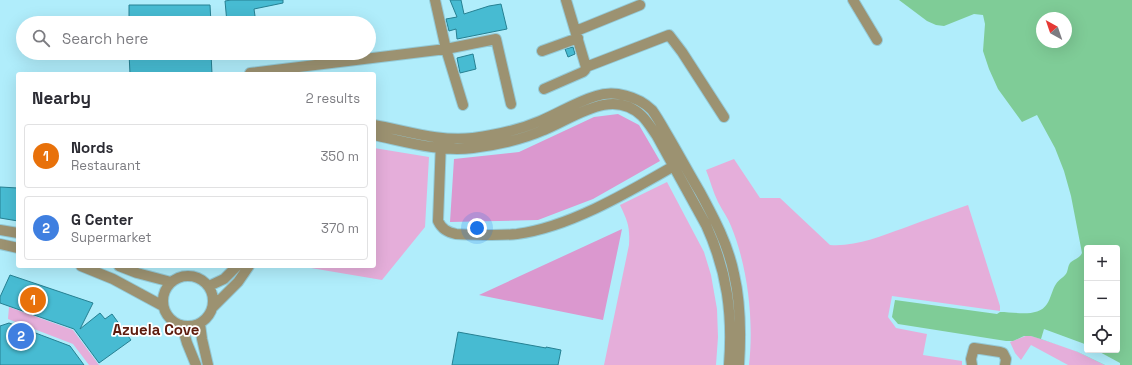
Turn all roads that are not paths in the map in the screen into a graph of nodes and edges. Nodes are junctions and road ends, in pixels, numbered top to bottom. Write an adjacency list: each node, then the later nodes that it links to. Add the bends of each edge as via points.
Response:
1 (435, 0): 7 (street)
2 (566, 0): 5 (street)
3 (853, 0): 6 (street)
4 (640, 5): 5 (street)
5 (577, 35): 8 (street); 11 (street)
6 (877, 40)
7 (446, 49): 9 (street); 14 (street, via 496,39); 15 (street)
8 (542, 51)
9 (376, 58)
10 (356, 60): 12 (street)
11 (586, 67): 13 (street, via 583,72); 16 (street, via 669,35)
12 (258, 72)
13 (544, 89)
14 (511, 104)
15 (463, 106)
16 (724, 117)
17 (376, 126): 19 (street)
18 (376, 135): 19 (street)
19 (407, 137): 20 (street, via 425,146)
20 (441, 143): 21 (street, via 472,148 500,144 526,138 599,105 618,104 637,111 649,123); 21 (street, via 438,221 444,229 456,234 510,234 542,229 591,210)
21 (678, 164): 38 (street, via 713,240 724,276 730,319); 39 (street, via 718,227 729,254 740,318)
22 (0, 230): 23 (street)
23 (16, 233)
24 (0, 244): 25 (street)
25 (16, 248)
26 (86, 268): 32 (street, via 113,279)
27 (124, 268): 30 (street)
28 (235, 268): 31 (street, via 224,279)
29 (247, 268): 33 (street)
30 (171, 282): 31 (street, via 188,276 200,278); 32 (street, via 164,293)
31 (209, 286): 33 (street, via 213,296)
32 (163, 306): 35 (street, via 172,321)
33 (213, 307): 34 (street, via 208,317)
34 (200, 324): 35 (street); 37 (street)
35 (182, 326): 36 (street)
36 (196, 365)
37 (208, 365)
38 (729, 365)
39 (739, 365)
40 (972, 365): 41 (street, via 974,348 1003,353)
41 (1005, 365)

